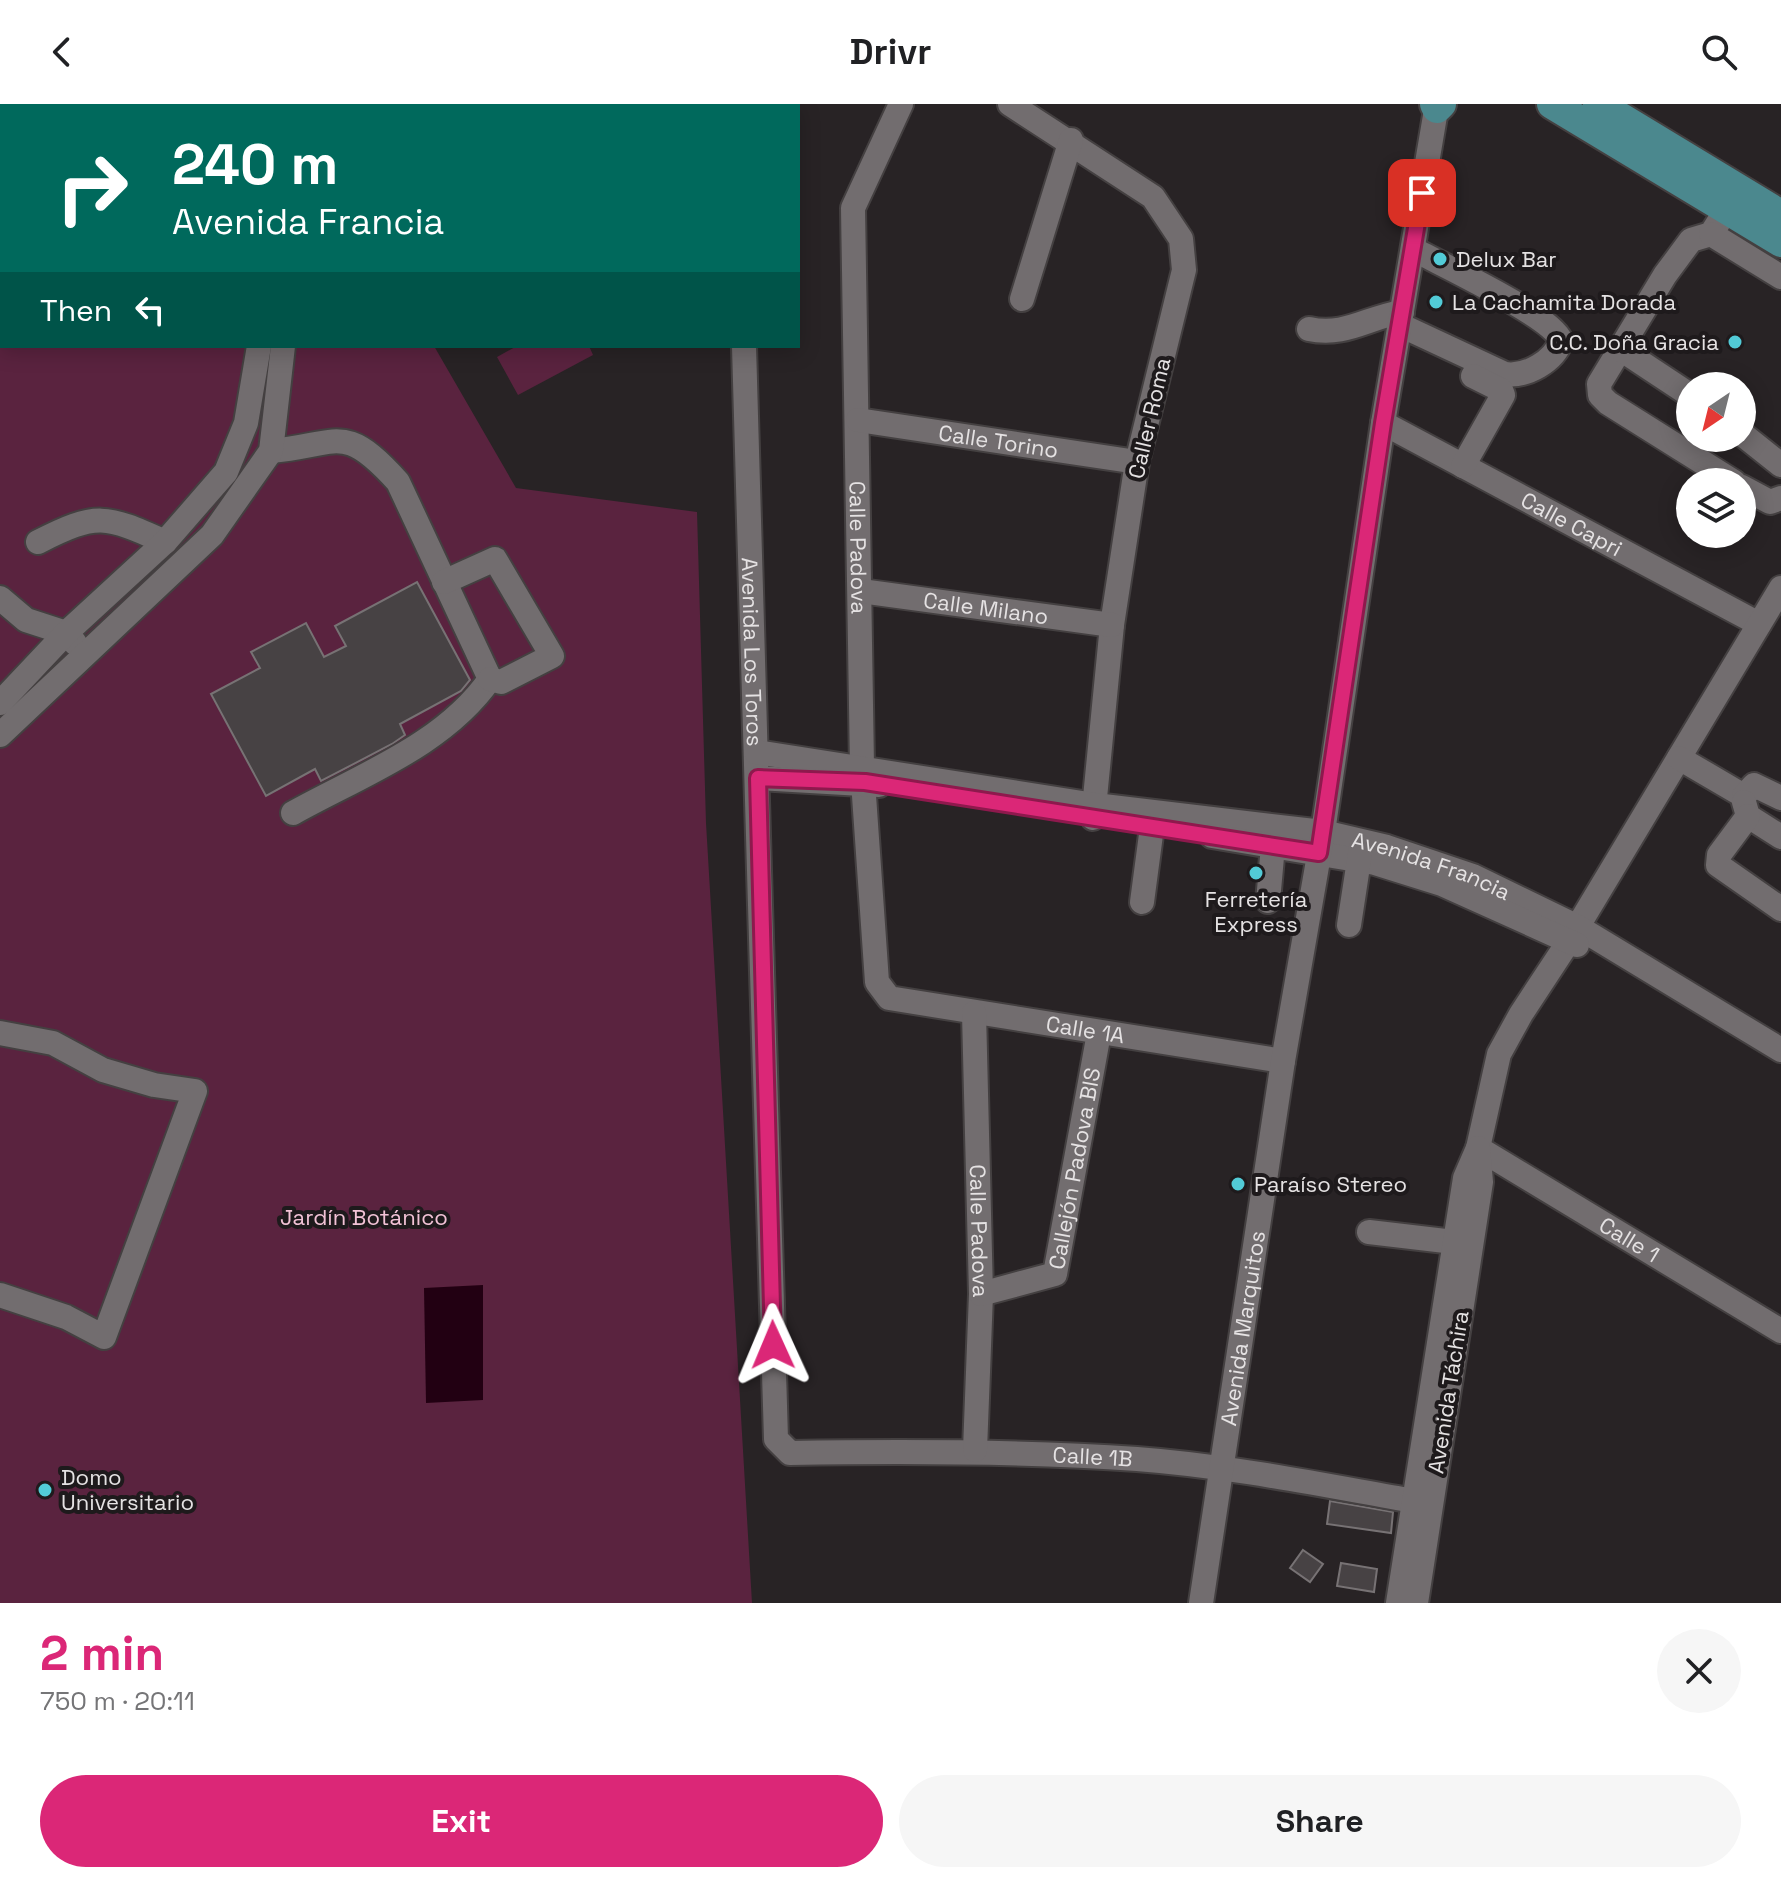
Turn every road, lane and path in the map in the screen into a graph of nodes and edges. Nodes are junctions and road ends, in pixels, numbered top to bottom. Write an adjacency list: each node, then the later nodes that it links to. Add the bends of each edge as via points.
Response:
1 (901, 104): 21 (street, Calle Padova, via 853,208)
2 (1010, 104): 6 (street, Caller Roma)
3 (1552, 104): 8 (main road)
4 (1598, 104): 7 (main road)
5 (1437, 105): 10 (street, Avenida Marquitos)
6 (1071, 140): 12 (street); 25 (street, Caller Roma, via 1153,197 1181,239 1184,270)
7 (1781, 215)
8 (1719, 221): 9 (main road); 11 (street); 18 (street, via 1691,240)
9 (1781, 242)
10 (1413, 249): 13 (street, Avenida Marquitos); 13 (street, via 1534,314 1561,341 1554,354 1516,376)
11 (1781, 277)
12 (1022, 299)
13 (1401, 319): 14 (street, via 1369,318 1338,333); 22 (street, Avenida Marquitos)
14 (1309, 329)
15 (259, 348): 32 (street, via 246,423 226,472)
16 (283, 348): 24 (street)
17 (744, 348): 47 (street, Avenida Los Toros)
18 (1622, 350): 20 (street); 28 (street, via 1599,384 1600,395)
19 (1467, 373): 27 (street, via 1503,395)
20 (1676, 386)
21 (858, 420): 25 (street, Calle Torino); 35 (street, Calle Padova)
22 (1383, 423): 27 (street, Calle Capri); 57 (street, Avenida Marquitos)
23 (1756, 445): 26 (street)
24 (271, 451): 33 (street, via 341,438 375,455 398,482); 41 (street, via 212,535)
25 (1137, 462): 39 (street, Caller Roma)
26 (1781, 465)
27 (1463, 466): 38 (street, Calle Capri)
28 (1712, 468)
29 (1756, 494): 30 (street, via 1770,502)
30 (1781, 498)
31 (38, 542): 32 (street, via 79,522 103,519)
32 (165, 542): 40 (street)
33 (444, 582): 43 (street); 43 (street, via 495,559 552,656 501,682)
34 (1781, 588): 38 (street)
35 (861, 591): 39 (street, Calle Milano); 49 (street, Calle Padova)
36 (0, 598): 37 (street)
37 (26, 620): 40 (street); 42 (street)
38 (1759, 624): 48 (street)
39 (1112, 625): 53 (street, Caller Roma)
40 (66, 633): 41 (street); 42 (street)
41 (86, 653): 44 (street)
42 (38, 662): 44 (street); 45 (street)
43 (490, 679): 54 (street, via 466,710 431,737)
44 (55, 680): 46 (street)
45 (0, 703)
46 (0, 735)
47 (756, 752): 49 (street, Avenida Francia); 50 (street, Avenida Los Toros)
48 (1679, 758): 52 (street); 64 (street)
49 (864, 775): 50 (street, Avenida Francia); 53 (street, Avenida Francia); 65 (street, Calle Padova, via 877,982)
50 (758, 778): 79 (street, Avenida Los Toros)
51 (1781, 798): 52 (street, via 1754,785)
52 (1746, 806): 56 (street); 62 (street, via 1718,865)
53 (1094, 812): 55 (street, Avenida Francia); 57 (street, Avenida Francia)
54 (293, 813)
55 (1152, 827): 58 (street, Avenida Francia); 61 (street)
56 (1781, 837)
57 (1321, 842): 58 (street, Avenida Francia); 59 (street, Avenida Francia); 70 (street, Avenida Marquitos)
58 (1273, 846): 60 (street)
59 (1360, 850): 63 (street); 64 (street, Avenida Francia, via 1473,876)
60 (1268, 901)
61 (1142, 902)
62 (1781, 909)
63 (1349, 925)
64 (1574, 934): 69 (street, Avenida Francia); 71 (street, Avenida Francia); 72 (street, via 1499,1054)
65 (889, 998): 66 (street, Calle 1A)
66 (974, 1013): 68 (street, Calle 1A); 76 (street, Calle Padova)
67 (0, 1033): 77 (street, via 53,1043 103,1070 195,1091 104,1337 66,1317)
68 (1099, 1033): 70 (street, Calle 1A); 76 (street, Callejón Padova BIS, via 1055,1274)
69 (1781, 1050)
70 (1283, 1061): 81 (street, Avenida Marquitos)
71 (1781, 1064)
72 (1478, 1148): 73 (street); 78 (street, Calle 1)
73 (1473, 1180): 75 (street); 85 (street, Avenida Táchira)
74 (1369, 1232): 75 (street)
75 (1454, 1242): 82 (street)
76 (981, 1294): 80 (street, Calle Padova)
77 (0, 1295)
78 (1781, 1331)
79 (776, 1439): 80 (street, Calle 1B, via 790,1453)
80 (975, 1450): 81 (street, Calle 1B)
81 (1221, 1468): 82 (street, Calle 1B); 83 (street, Avenida Marquitos)
82 (1414, 1501): 84 (street)
83 (1201, 1603)
84 (1398, 1603)
85 (1416, 1603)

